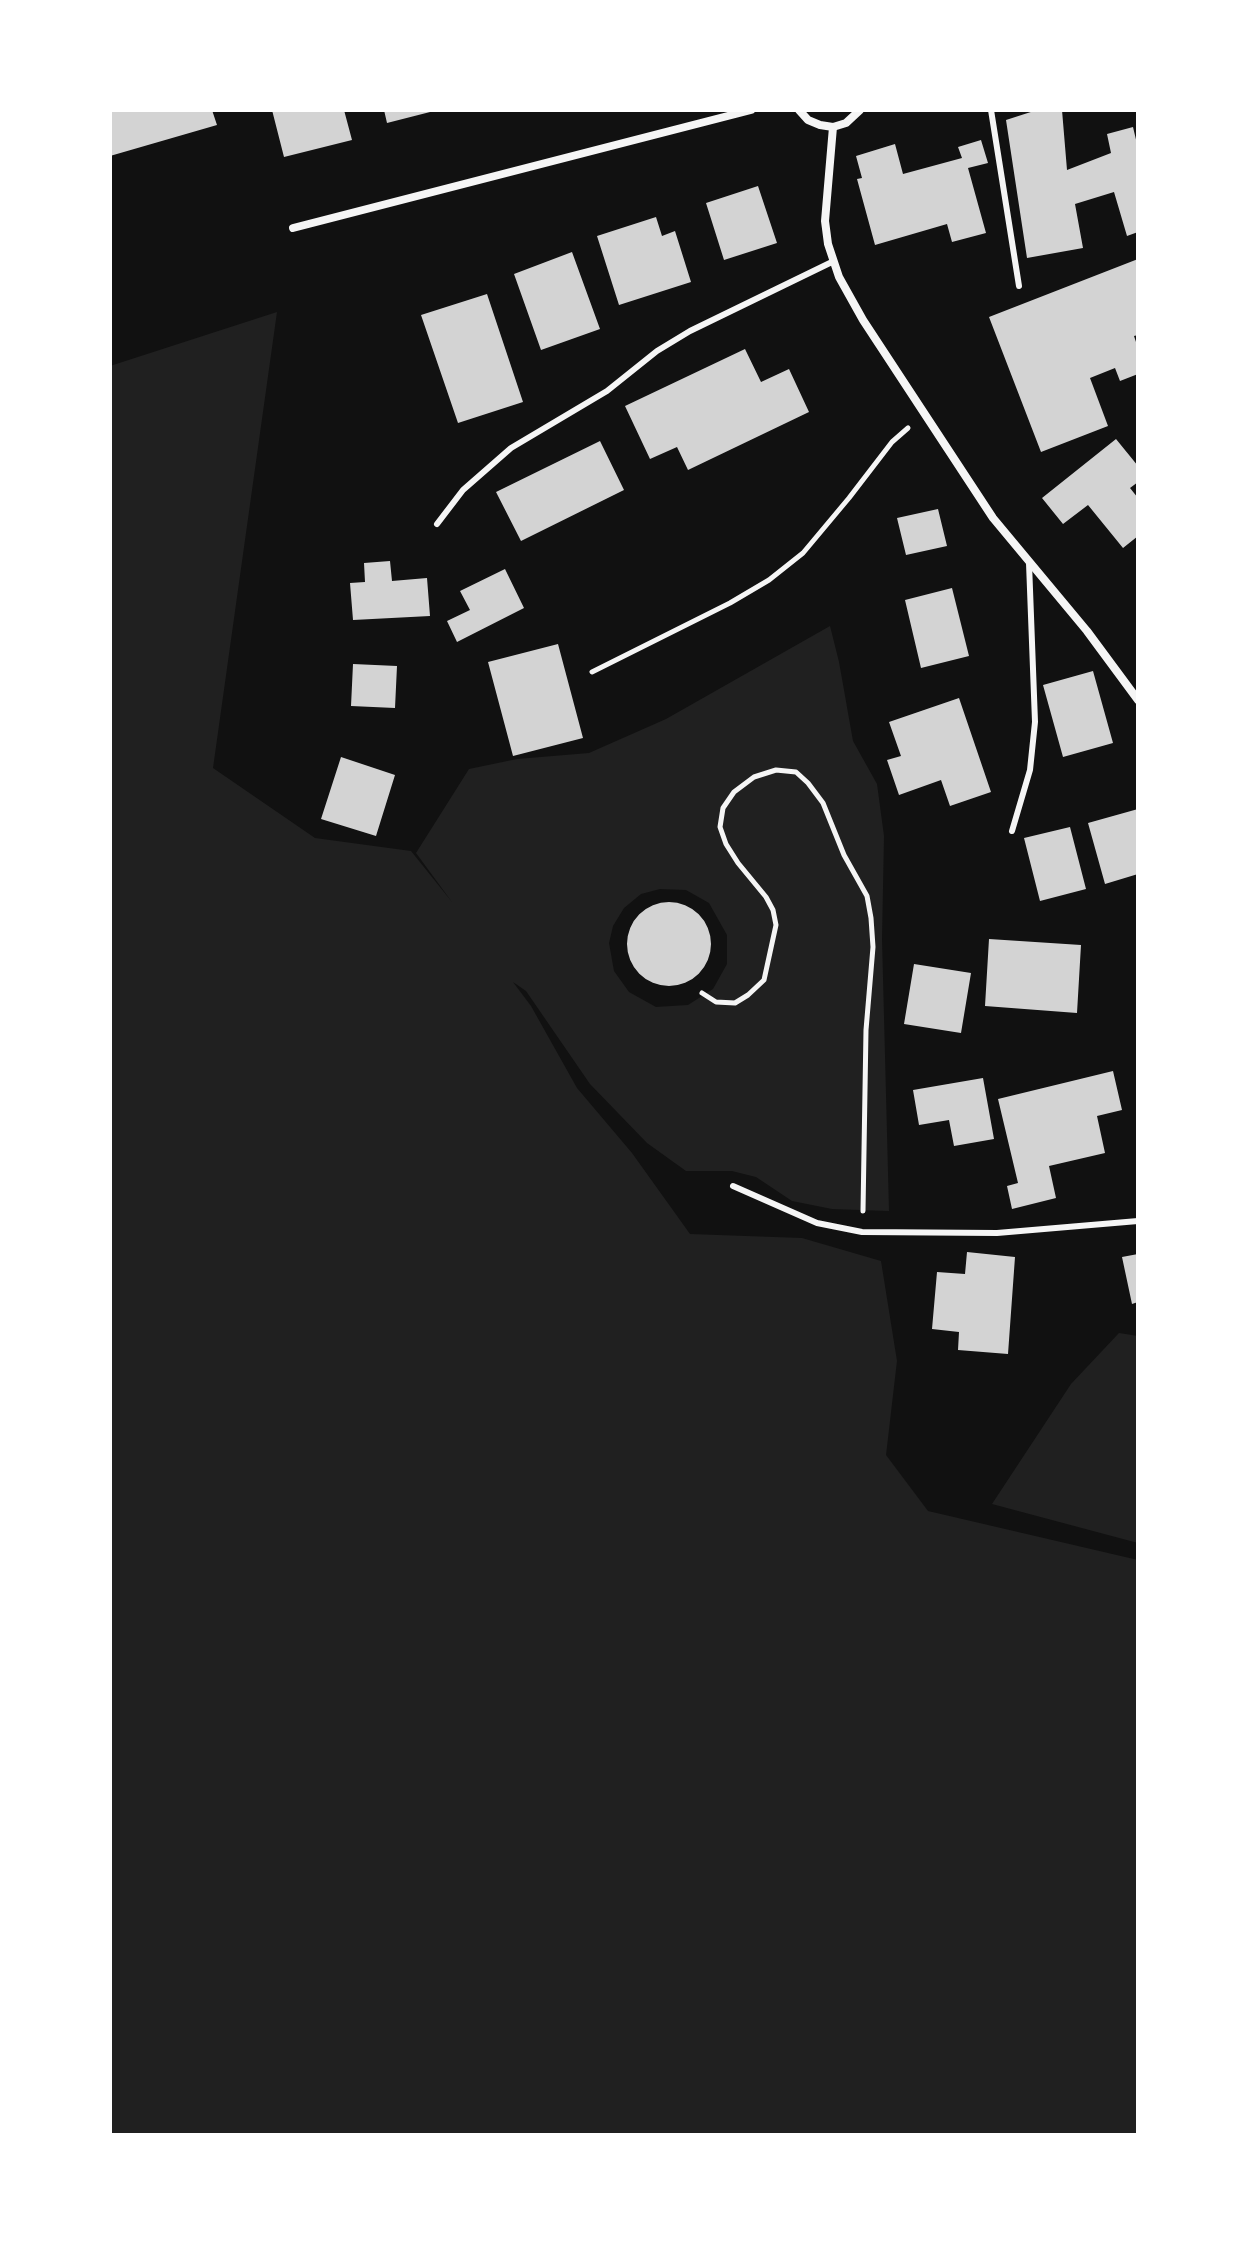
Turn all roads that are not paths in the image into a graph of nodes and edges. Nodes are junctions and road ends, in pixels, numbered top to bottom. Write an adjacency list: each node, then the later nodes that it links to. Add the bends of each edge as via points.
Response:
1 (751, 110): 6 (street)
2 (799, 110): 5 (street, via 808,120)
3 (860, 110): 5 (street)
4 (991, 110): 8 (lane)
5 (833, 127): 7 (street, via 825,221)
6 (293, 228)
7 (834, 261): 9 (lane, via 657,351 607,391 511,448 463,490); 10 (street, via 863,320 993,518)
8 (1019, 286)
9 (437, 524)
10 (1029, 563): 11 (street); 12 (lane, via 1035,722 1030,770)
11 (1138, 700)
12 (1012, 831)
13 (733, 1186): 14 (lane, via 817,1223 862,1232 997,1233)
14 (1138, 1221)

